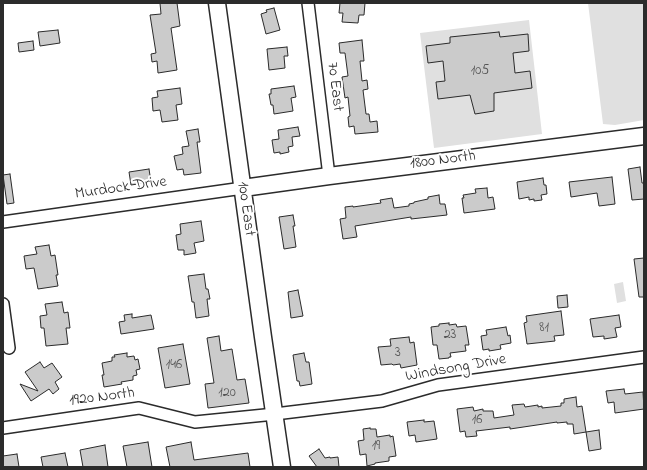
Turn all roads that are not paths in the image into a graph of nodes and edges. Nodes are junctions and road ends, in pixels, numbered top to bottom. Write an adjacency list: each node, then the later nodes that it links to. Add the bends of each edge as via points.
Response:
1 (217, 3): 5 (main road, 100 East)
2 (308, 3): 4 (street, 70 East)
3 (644, 136): 4 (main road, 1800 North)
4 (329, 176): 5 (main road, 1800 North)
5 (243, 188): 6 (street, Murdock Drive); 10 (main road, 100 East)
6 (3, 222)
7 (3, 304): 8 (street)
8 (9, 348)
9 (644, 357): 10 (street, Windsong Drive, via 438,385 382,401)
10 (275, 414): 11 (street, 1920 North, via 194,422 139,408); 12 (main road, 100 East)
11 (3, 428)
12 (282, 467)

